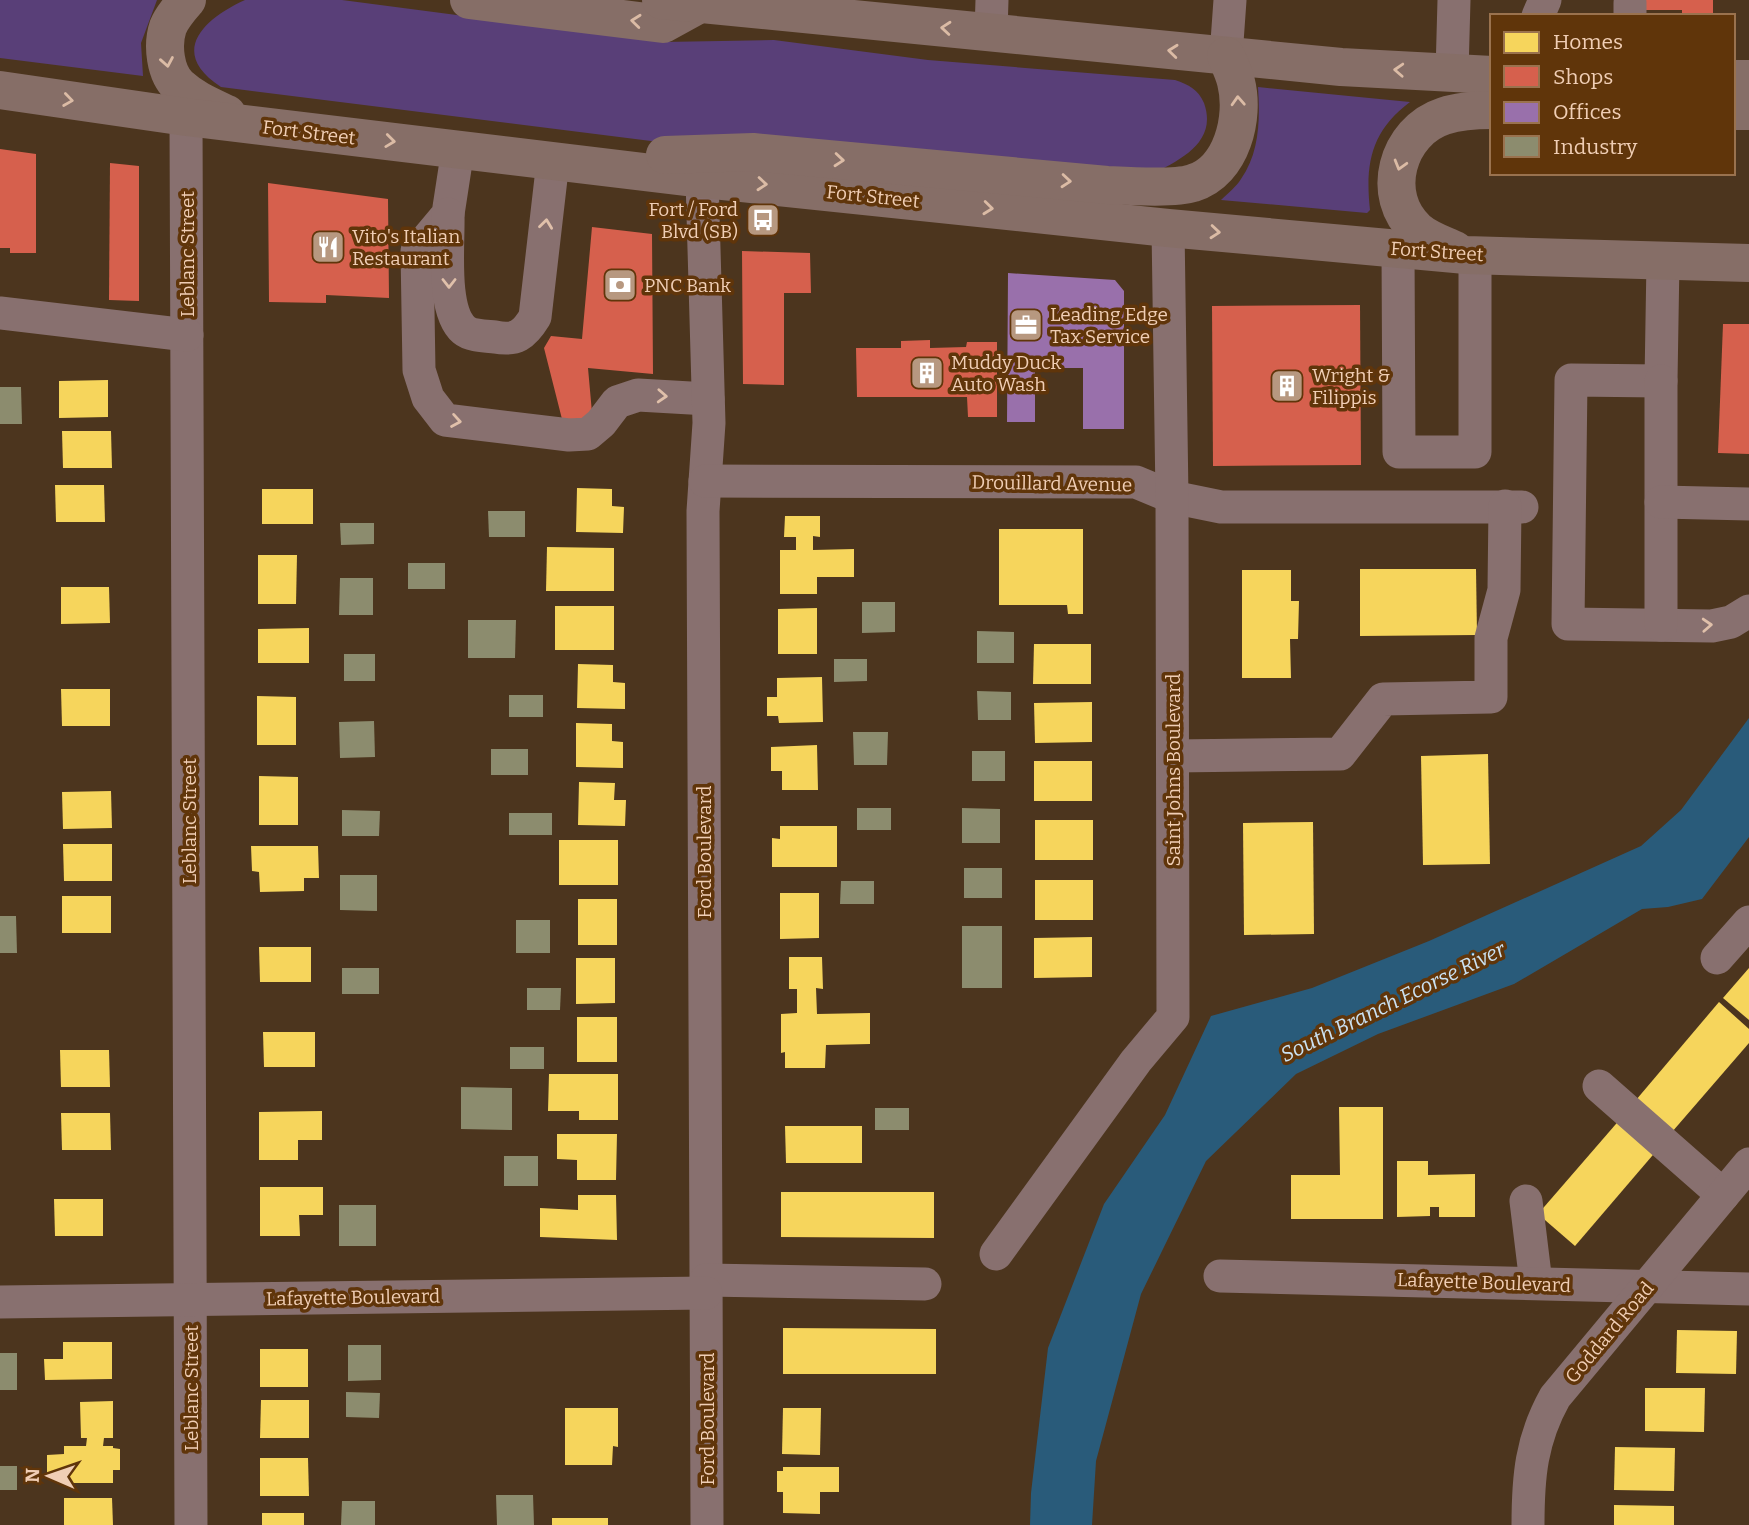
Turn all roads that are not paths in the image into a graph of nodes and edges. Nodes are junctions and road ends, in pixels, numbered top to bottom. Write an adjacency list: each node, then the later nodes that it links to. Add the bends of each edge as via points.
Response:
1 (187, 0): 16 (main road, one-way to 16, via 168,28 165,48 170,74 196,99)
2 (469, 0): 6 (main road, one-way to 2, via 663,24)
3 (661, 0): 6 (main road)
4 (1230, 0): 10 (street)
5 (1454, 0): 11 (street)
6 (699, 2): 7 (main road)
7 (831, 8): 8 (main road)
8 (906, 12): 9 (main road, one-way to 8)
9 (992, 16): 10 (main road, one-way to 9)
10 (1226, 56): 11 (main road, one-way to 10); 18 (main road, one-way to 10, via 753,152 1107,185 1193,183 1219,166 1236,128 1236,83)
11 (1452, 73): 12 (main road)
12 (1490, 75)
13 (0, 90): 15 (main road, Fort Street, one-way to 15)
14 (1490, 110): 23 (main road, one-way to 23, via 1441,116 1406,148 1397,173 1398,203 1406,218 1418,231)
15 (186, 117): 16 (main road, Fort Street); 27 (street, Leblanc Street)
16 (249, 125): 17 (main road, Fort Street, one-way to 17)
17 (458, 149): 18 (main road, Fort Street); 20 (street)
18 (565, 162): 19 (main road, Fort Street); 20 (street, one-way to 18, via 449,304 454,319 466,332 477,334 508,339 526,332 535,317)
19 (702, 179): 21 (main road, Fort Street, one-way to 21); 29 (street, Ford Boulevard)
20 (448, 214): 29 (street, one-way to 29, via 417,251 419,370 428,398 445,420 588,434 617,402 638,395)
21 (1168, 228): 22 (main road, Fort Street, one-way to 22); 31 (street, Saint Johns Boulevard)
22 (1398, 249): 23 (main road, Fort Street); 23 (street, via 1399,452 1475,452)
23 (1470, 255): 24 (main road, Fort Street)
24 (1663, 260): 25 (main road, Fort Street); 28 (street)
25 (1749, 263)
26 (0, 313): 27 (street)
27 (187, 335): 50 (street, Leblanc Street)
28 (1661, 381): 32 (street); 35 (street, via 1571,380 1568,624)
29 (708, 399): 30 (street, Ford Boulevard)
30 (705, 481): 31 (street, Drouillard Avenue, via 1136,482); 47 (street, Ford Boulevard)
31 (1172, 497): 36 (street, Saint Johns Boulevard); 36 (street, Drouillard Avenue, via 1221,507 1513,507 1504,590 1491,638 1491,697 1383,699 1340,754)
32 (1661, 502): 33 (street); 35 (street)
33 (1749, 503)
34 (1749, 611): 35 (street, one-way to 34, via 1712,626)
35 (1661, 625)
36 (1174, 756): 43 (street, Saint Johns Boulevard, via 1173,1017)
37 (1749, 922): 38 (street)
38 (1717, 958)
39 (1599, 1086): 41 (street)
40 (1749, 1164): 41 (street, Goddard Road)
41 (1723, 1195): 48 (street, Goddard Road)
42 (1526, 1200): 46 (street)
43 (996, 1254)
44 (1220, 1276): 46 (street, Lafayette Boulevard)
45 (925, 1283): 47 (street, Lafayette Boulevard)
46 (1536, 1283): 48 (street, Lafayette Boulevard)
47 (706, 1287): 50 (street, Lafayette Boulevard); 53 (street, Ford Boulevard)
48 (1646, 1288): 49 (street, Lafayette Boulevard); 54 (street, Goddard Road, via 1545,1415 1535,1440 1528,1483)
49 (1749, 1289)
50 (191, 1299): 51 (street, Lafayette Boulevard); 52 (street, Leblanc Street)
51 (0, 1302)
52 (191, 1525)
53 (708, 1525)
54 (1528, 1525)

